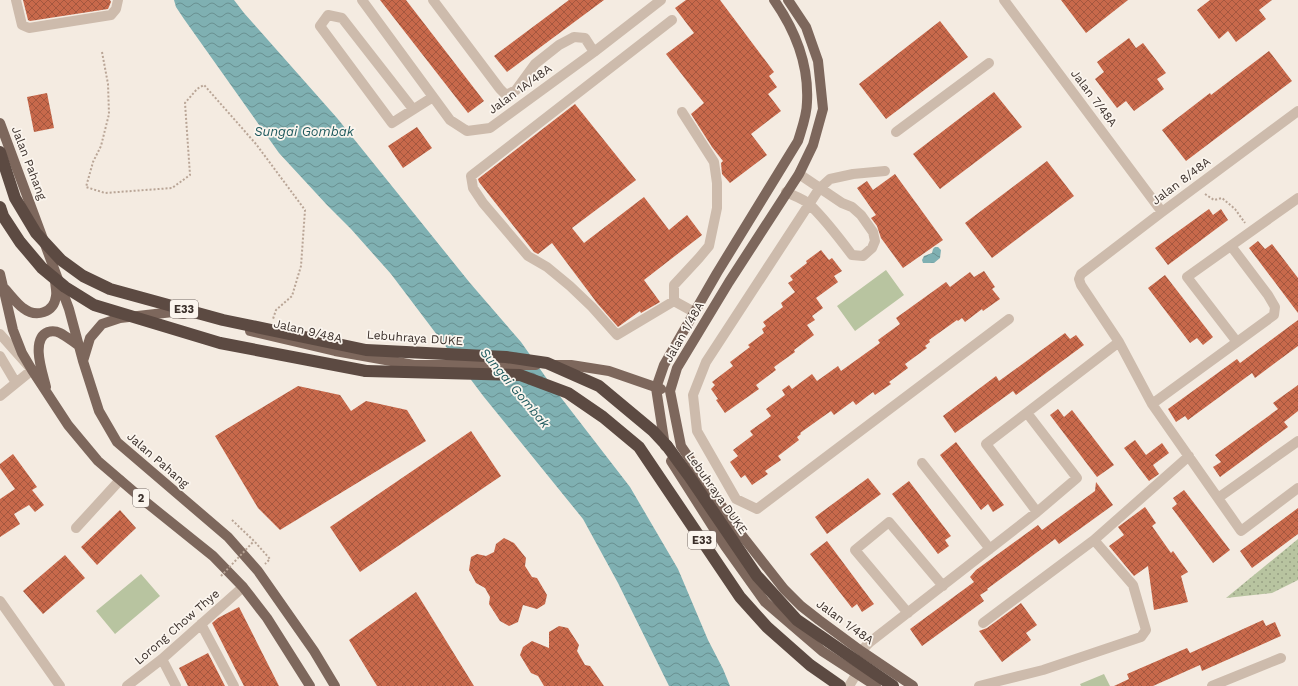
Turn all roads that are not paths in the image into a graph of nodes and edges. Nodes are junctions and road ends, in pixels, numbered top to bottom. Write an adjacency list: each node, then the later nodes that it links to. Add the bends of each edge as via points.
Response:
1 (16, 0): 2 (street, via 22,25 29,28 111,15)
2 (118, 0)
3 (362, 0): 12 (street, Jalan 1A/48A)
4 (433, 0): 10 (street, via 506,95 516,90 535,64 558,45 574,37 585,38)
5 (661, 0): 10 (street, Jalan 1A/48A)
6 (774, 0): 32 (main road, Jalan 1/48A, via 797,40 805,70 807,102 804,121 798,141)
7 (788, 0): 20 (main road, Jalan 1/48A, via 806,27 818,60 823,109 813,145)
8 (1004, 0): 26 (street, Jalan 7/48A)
9 (672, 20): 31 (street, via 470,176 473,188 528,256 547,267 570,286 618,335)
10 (594, 52): 12 (street, Jalan 1A/48A, via 490,128 468,131 450,120)
11 (989, 63): 17 (street)
12 (433, 97): 13 (street)
13 (413, 109): 13 (street, via 342,18 328,15 320,26 392,123)
14 (1298, 111): 26 (street, Jalan 8/48A)
15 (682, 112): 31 (street, via 714,162 717,208 709,246 674,285)
16 (0, 123): 28 (main road, Jalan Pahang / 2)
17 (896, 132)
18 (0, 152): 78 (highway, Lebuhraya DUKE / E33, bridge, via 15,198 36,233 61,260 83,276 110,289 223,320 366,350 506,357 547,363 599,386 667,446 757,576 797,620)
19 (885, 171): 21 (street, via 830,179)
20 (799, 174): 21 (street); 22 (main road, Jalan 1/48A)
21 (819, 189): 24 (street); 24 (street, via 862,215 873,232 875,241 872,248 862,256 852,255)
22 (786, 192): 24 (street); 43 (main road, Jalan 1/48A, via 677,368)
23 (1298, 198): 27 (street)
24 (809, 204): 33 (street, via 706,362 693,395 697,431 736,499 757,509)
25 (0, 207): 75 (highway, E33, bridge, via 20,242 42,268 65,287 94,305 220,343 366,371 520,375 568,393 603,417 639,447 740,597 783,641 810,665)
26 (1162, 212): 35 (street, Jalan 8/48A, via 1081,274 1079,279)
27 (1231, 246): 36 (street, via 1275,308 1274,315); 36 (street, via 1187,277)
28 (54, 268): 30 (main road, via 56,296 49,310 42,313 22,308); 37 (main road, Jalan Pahang / 2, via 69,309)
29 (0, 274): 30 (main road, 2)
30 (4, 288): 40 (main road, 2, via 13,330)
31 (674, 301): 32 (street)
32 (694, 312): 42 (main road, Jalan 1/48A, via 664,365)
33 (1009, 319)
34 (0, 334): 40 (street)
35 (1119, 342): 46 (street); 47 (street)
36 (1237, 342): 46 (street)
37 (78, 345): 39 (main road, Jalan Pahang / 2); 44 (main road, via 60,333 52,331 45,333 40,340 38,350)
38 (0, 356): 41 (street)
39 (83, 361): 42 (main road, Jalan 9/48A, bridge, via 90,338 102,324 120,318 173,312 335,351 414,365 572,365 609,371); 74 (main road, Jalan Pahang / 2, via 99,411 117,442 228,537 258,571 314,651)
40 (32, 370): 41 (street); 44 (main road, 2)
41 (16, 383): 45 (street)
42 (656, 388): 43 (main road, Jalan 9/48A); 67 (main road, Jalan 1/48A, via 666,452 725,546 766,602 822,651)
43 (670, 392): 64 (main road, Jalan 1/48A, via 682,446 740,533 784,589 801,606)
44 (48, 394): 51 (main road, 2, via 90,452)
45 (0, 396)
46 (1152, 404): 49 (street)
47 (1027, 413): 54 (street, via 1077,478); 54 (street, via 986,444)
48 (1298, 441): 53 (street)
49 (1189, 456): 53 (street); 56 (street)
50 (922, 462): 57 (street)
51 (120, 480): 55 (street); 59 (main road, 2, via 214,556)
52 (1298, 488): 53 (street, via 1241,531)
53 (1218, 498)
54 (1037, 512): 57 (street)
55 (76, 528)
56 (1094, 540): 62 (street); 80 (street, via 1133,585 1146,630 1141,637 1043,670)
57 (990, 549): 58 (street)
58 (943, 586): 61 (street); 61 (street, via 890,522 855,550)
59 (243, 587): 63 (street, Lorong Chow Thye); 73 (main road, 2, via 267,618)
60 (0, 601): 69 (street)
61 (908, 613): 64 (street)
62 (983, 622)
63 (201, 624): 66 (street, Lorong Chow Thye); 72 (street)
64 (861, 651): 79 (main road, Jalan 1/48A)
65 (1281, 658): 68 (street)
66 (162, 659): 70 (street, Lorong Chow Thye); 71 (street)
67 (857, 673): 76 (street); 77 (main road, Jalan 1/48A)
68 (1217, 685)
69 (60, 686)
70 (128, 686)
71 (176, 686)
72 (234, 686)
73 (310, 686)
74 (335, 686)
75 (840, 686)
76 (850, 686)
77 (876, 686)
78 (893, 686)
79 (914, 686)
80 (979, 686)

